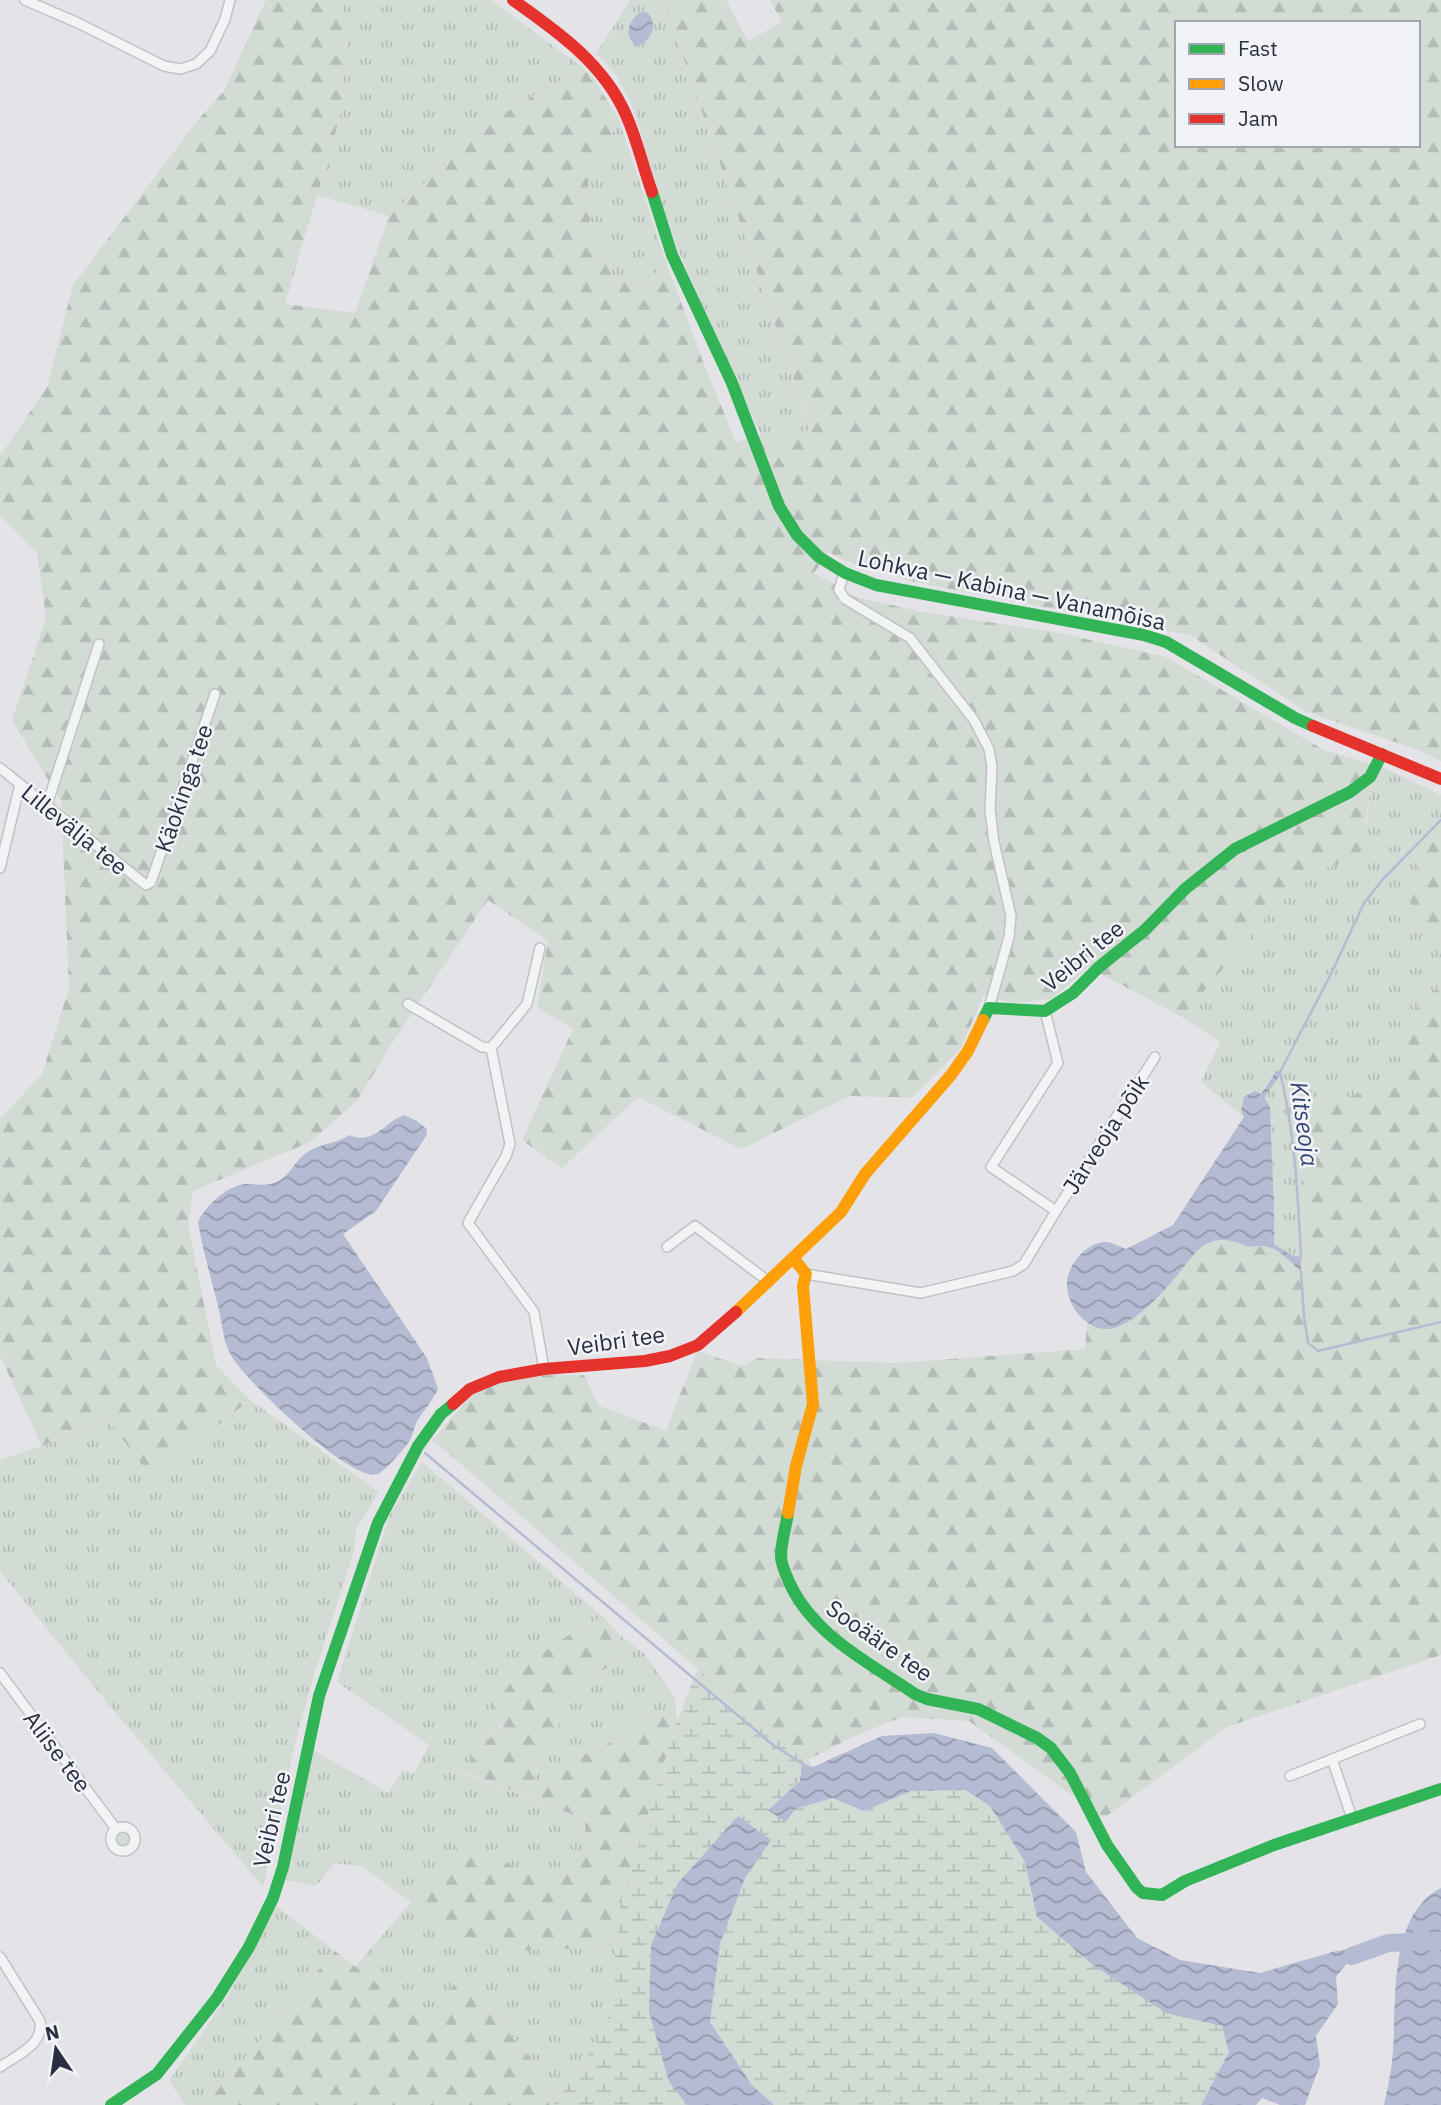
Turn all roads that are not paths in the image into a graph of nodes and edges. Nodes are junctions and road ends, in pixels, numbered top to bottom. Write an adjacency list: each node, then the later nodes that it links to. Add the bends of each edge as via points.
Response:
1 (25, 0): 2 (street, via 157,63 180,69 196,64 210,51)
2 (230, 0)
3 (513, 0): 4 (street, Lohkva — Kabina — Vanamõisa, via 571,43 610,86 626,114 672,255 732,383 779,506 810,551)
4 (844, 573): 7 (street, Lohkva — Kabina — Vanamõisa, via 895,589 1166,642 1295,718); 16 (street, via 839,590 845,599 910,638 974,720 989,749 994,842 1011,916)
5 (99, 645): 11 (street)
6 (215, 694): 13 (street, Käokinga tee)
7 (1382, 754): 9 (street, Lohkva — Kabina — Vanamõisa); 17 (street, Veibri tee, via 1370,776 1350,792 1236,849 1185,889 1073,993)
8 (0, 768): 10 (street, Lillevälja tee)
9 (1441, 779)
10 (20, 784): 11 (street, Lillevälja tee); 12 (street)
11 (47, 805): 13 (street, Lillevälja tee, via 146,886)
12 (0, 868)
13 (151, 882)
14 (540, 948): 18 (street, via 527,1004)
15 (408, 1004): 18 (street)
16 (989, 1008): 17 (street, Veibri tee); 22 (street, Veibri tee, via 951,1076 865,1174 841,1212)
17 (1045, 1011): 20 (street, via 1058,1063 990,1167)
18 (491, 1048): 25 (street, via 510,1144 468,1223 534,1312)
19 (1155, 1057): 20 (street, Järveoja põik)
20 (1056, 1211): 23 (street, Järveoja põik, via 1024,1264 932,1291)
21 (667, 1247): 24 (street, via 695,1226)
22 (794, 1259): 23 (street); 24 (street, Veibri tee)
23 (806, 1274): 31 (street, Sooääre tee, via 803,1286 813,1404 796,1466 781,1557 791,1590 811,1619 915,1693 978,1709 1051,1748 1070,1773 1107,1845 1143,1893 1162,1895 1275,1844)
24 (769, 1282): 25 (street, Veibri tee, via 698,1345 670,1356)
25 (544, 1369): 35 (street, Veibri tee, via 499,1377 470,1389 441,1414 418,1446 378,1523 327,1671 273,1898 217,1998 157,2074)
26 (0, 1673): 32 (street, Aliise tee)
27 (1420, 1724): 28 (street)
28 (1332, 1759): 29 (street); 31 (street)
29 (1290, 1776)
30 (1441, 1789): 31 (street, Sooääre tee)
31 (1352, 1818)
32 (116, 1829)
33 (0, 1957): 34 (street, via 41,2027 30,2047)
34 (0, 2067)
35 (111, 2105)

